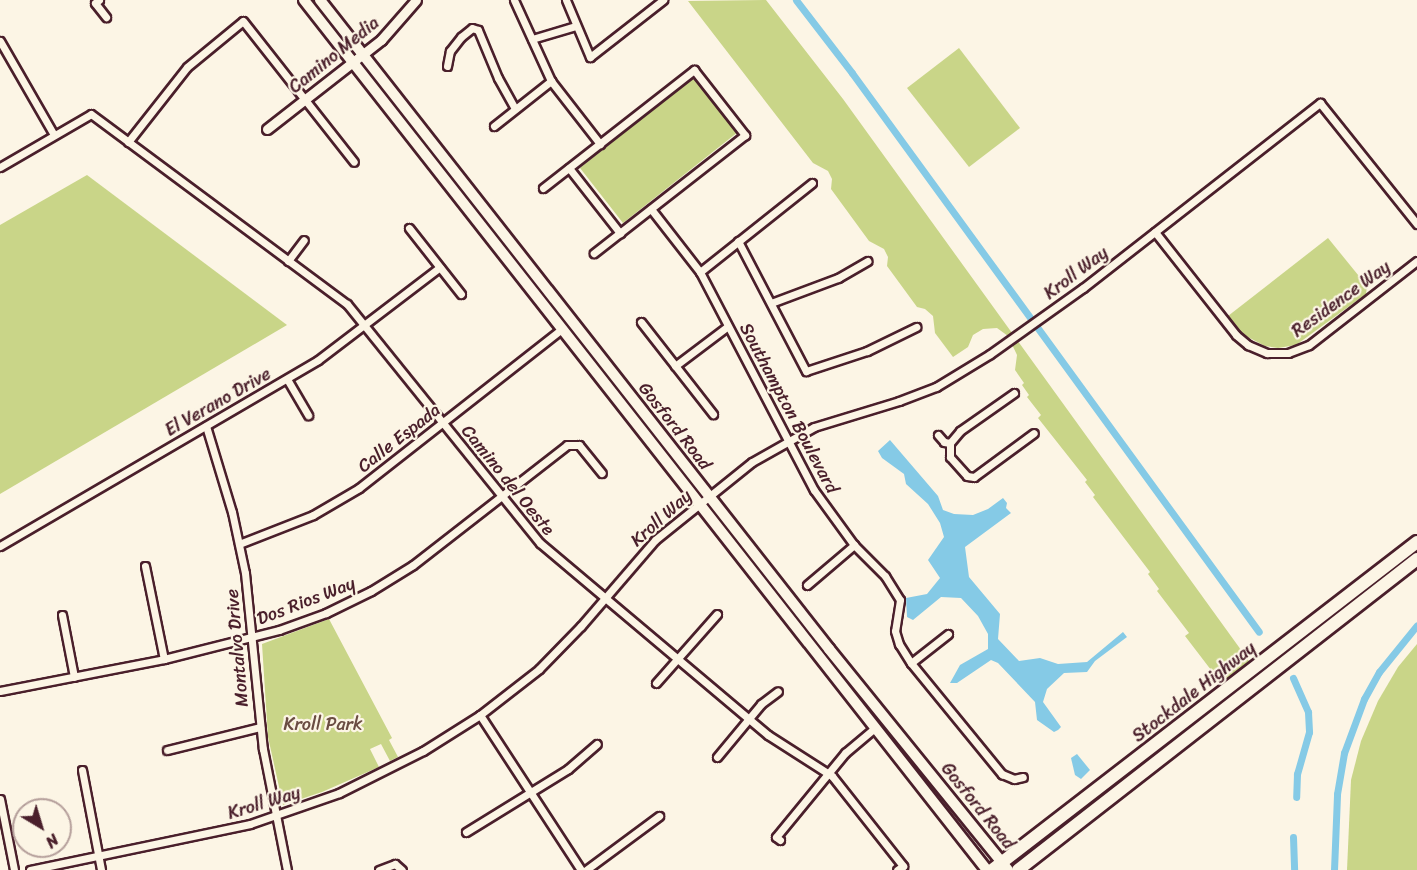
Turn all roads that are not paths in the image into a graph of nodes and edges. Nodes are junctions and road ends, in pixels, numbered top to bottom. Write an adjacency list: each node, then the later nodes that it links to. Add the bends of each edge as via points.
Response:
1 (99, 0): 8 (street, via 95,3)
2 (304, 0): 14 (main road, Gosford Road)
3 (320, 0): 13 (main road, Gosford Road)
4 (416, 0): 13 (street, Camino Media)
5 (514, 0): 10 (street)
6 (566, 0): 9 (street)
7 (663, 0): 9 (street, via 590,57)
8 (106, 17)
9 (576, 26): 10 (street)
10 (532, 39): 16 (street)
11 (0, 41): 12 (street)
12 (2, 50): 21 (street)
13 (363, 55): 14 (street, Camino Media); 61 (main road, Gosford Road)
14 (354, 63): 17 (street, Camino Media); 48 (main road, Gosford Road)
15 (447, 66): 18 (street, via 450,51 461,37 472,28 478,30)
16 (551, 81): 18 (street); 23 (street)
17 (305, 100): 20 (street, Camino Media); 22 (street, via 243,21 187,66); 24 (street)
18 (515, 109): 19 (street)
19 (494, 126)
20 (267, 129)
21 (54, 135): 22 (street, Camino del Oeste, via 91,114); 25 (street)
22 (128, 142): 37 (street, Camino del Oeste)
23 (600, 144): 26 (street); 29 (street, via 694,70 745,135)
24 (354, 162)
25 (0, 167)
26 (570, 168): 28 (street); 33 (street)
27 (812, 183): 35 (street)
28 (543, 188)
29 (651, 209): 33 (street); 41 (street, Southampton Boulevard)
30 (1417, 224): 32 (street, Kroll Way, via 1320,103)
31 (409, 228): 40 (street)
32 (1155, 232): 39 (street, Residence Way, via 1236,335 1248,345 1270,353 1309,345); 58 (street, Kroll Way, via 1026,329 936,387 833,420)
33 (620, 233): 36 (street)
34 (304, 240): 37 (street)
35 (738, 241): 41 (street); 43 (street)
36 (594, 253)
37 (288, 261): 45 (street, Camino del Oeste, via 347,304)
38 (868, 261): 43 (street, via 838,278)
39 (1417, 261)
40 (440, 267): 42 (street); 45 (street, El Verano Drive)
41 (699, 272): 46 (street, Southampton Boulevard)
42 (461, 294)
43 (771, 303): 47 (street, via 807,371 867,351)
44 (641, 322): 49 (street)
45 (366, 325): 50 (street, El Verano Drive); 54 (street, Camino del Oeste)
46 (728, 326): 49 (street); 58 (street, Southampton Boulevard)
47 (916, 327)
48 (562, 328): 54 (street, Calle Espada); 63 (main road, Gosford Road)
49 (675, 366): 52 (street)
50 (287, 379): 53 (street); 55 (street, El Verano Drive)
51 (1014, 393): 59 (street, via 960,431)
52 (712, 414)
53 (308, 415)
54 (442, 423): 62 (street, Camino del Oeste); 65 (street, Calle Espada, via 337,502 287,528)
55 (206, 426): 65 (street, Montalvo Drive); 66 (street, El Verano Drive)
56 (1035, 433): 59 (street, via 974,477 968,476 950,457)
57 (938, 435): 59 (street)
58 (787, 440): 61 (street, Kroll Way); 67 (street, Southampton Boulevard, via 814,490)
59 (950, 443)
60 (602, 473): 62 (street, Dos Rios Way, via 579,445 567,445)
61 (708, 495): 63 (street, Kroll Way); 103 (main road, Gosford Road)
62 (501, 497): 72 (street, Camino del Oeste, via 540,543); 76 (street, Dos Rios Way, via 413,565 371,591 318,616)
63 (698, 503): 72 (street, Kroll Way, via 655,540); 88 (main road, Gosford Road)
64 (1417, 542): 71 (main road, Stockdale Highway)
65 (239, 544): 76 (street, Montalvo Drive)
66 (0, 546)
67 (854, 546): 70 (street); 80 (street, Southampton Boulevard, via 885,576 900,600 894,631)
68 (1417, 560): 77 (main road, Stockdale Highway)
69 (146, 566): 78 (street)
70 (807, 585)
71 (1353, 592): 77 (main road, via 1342,608 1305,638); 103 (main road, Stockdale Highway)
72 (604, 599): 79 (street, Camino del Oeste); 85 (street, Kroll Way, via 539,669)
73 (717, 614): 79 (street)
74 (62, 615): 81 (street)
75 (948, 634): 80 (street)
76 (254, 637): 78 (street, Dos Rios Way); 87 (street, Montalvo Drive)
77 (1303, 647): 113 (main road, Stockdale Highway)
78 (164, 659): 81 (street, Dos Rios Way)
79 (676, 659): 82 (street); 86 (street, Camino del Oeste)
80 (911, 663): 94 (street, Southampton Boulevard, via 1002,774 1014,779)
81 (74, 677): 84 (street, Dos Rios Way)
82 (656, 683)
83 (778, 691): 86 (street)
84 (0, 692)
85 (480, 716): 95 (street); 98 (street, Kroll Way, via 375,777)
86 (749, 719): 91 (street); 93 (street, Camino del Oeste)
87 (260, 727): 90 (street); 98 (street, Montalvo Drive)
88 (875, 728): 93 (street); 112 (main road, Gosford Road)
89 (597, 744): 95 (street)
90 (166, 750)
91 (717, 757)
92 (82, 770): 101 (street)
93 (828, 773): 100 (street, via 776,837); 102 (street, Camino del Oeste)
94 (1023, 777)
95 (531, 793): 99 (street); 110 (street)
96 (0, 799): 104 (street)
97 (659, 816): 111 (street)
98 (276, 817): 101 (street, Kroll Way); 107 (street, Montalvo Drive)
99 (466, 832)
100 (780, 840)
101 (99, 857): 105 (street, Kroll Way); 106 (street)
102 (900, 868)
103 (1000, 868)
104 (14, 870)
105 (30, 870)
106 (101, 870)
107 (287, 870)
108 (379, 870): 109 (street, via 395,864)
109 (402, 870)
110 (581, 870)
111 (586, 870)
112 (987, 870)
113 (1018, 870)

